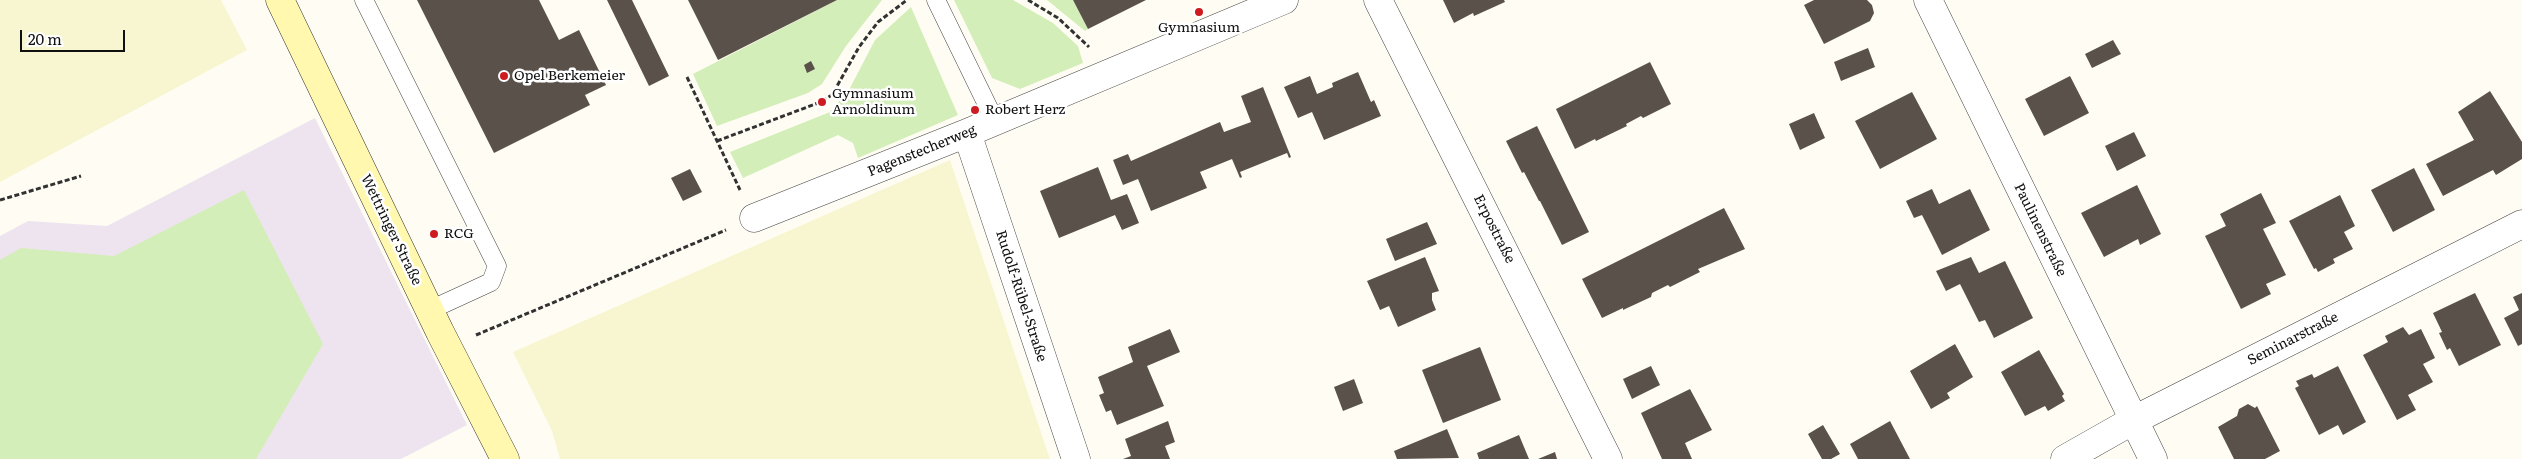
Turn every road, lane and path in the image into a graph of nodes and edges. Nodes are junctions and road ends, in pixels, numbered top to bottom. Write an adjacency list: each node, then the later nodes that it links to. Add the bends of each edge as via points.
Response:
1 (280, 0): 18 (main road, Wettringer Straße)
2 (364, 0): 18 (lane, via 497,266 491,282)
3 (906, 0): 13 (path, via 878,22 859,47 832,95)
4 (936, 0): 11 (lane)
5 (1028, 0): 9 (path, via 1058,18 1084,41)
6 (1378, 0): 23 (street, Erpostraße)
7 (1928, 0): 20 (street, Paulinenstraße)
8 (1270, 3): 9 (street, Pagenstecherweg)
9 (1103, 76): 11 (street, Pagenstecherweg)
10 (687, 78): 13 (path)
11 (995, 121): 12 (street, Pagenstecherweg)
12 (967, 133): 16 (street, Pagenstecherweg); 22 (street, Rudolf-Rübel-Straße)
13 (717, 141): 16 (path)
14 (81, 176): 15 (path)
15 (0, 200)
16 (754, 218): 19 (path)
17 (2522, 224): 20 (street, Seminarstraße)
18 (430, 310): 19 (main road, Wettringer Straße)
19 (448, 347): 21 (main road, Wettringer Straße)
20 (2132, 421): 24 (street, Seminarstraße); 25 (street, Paulinenstraße)
21 (505, 459)
22 (1076, 459)
23 (1608, 459)
24 (2065, 459)
25 (2153, 459)

